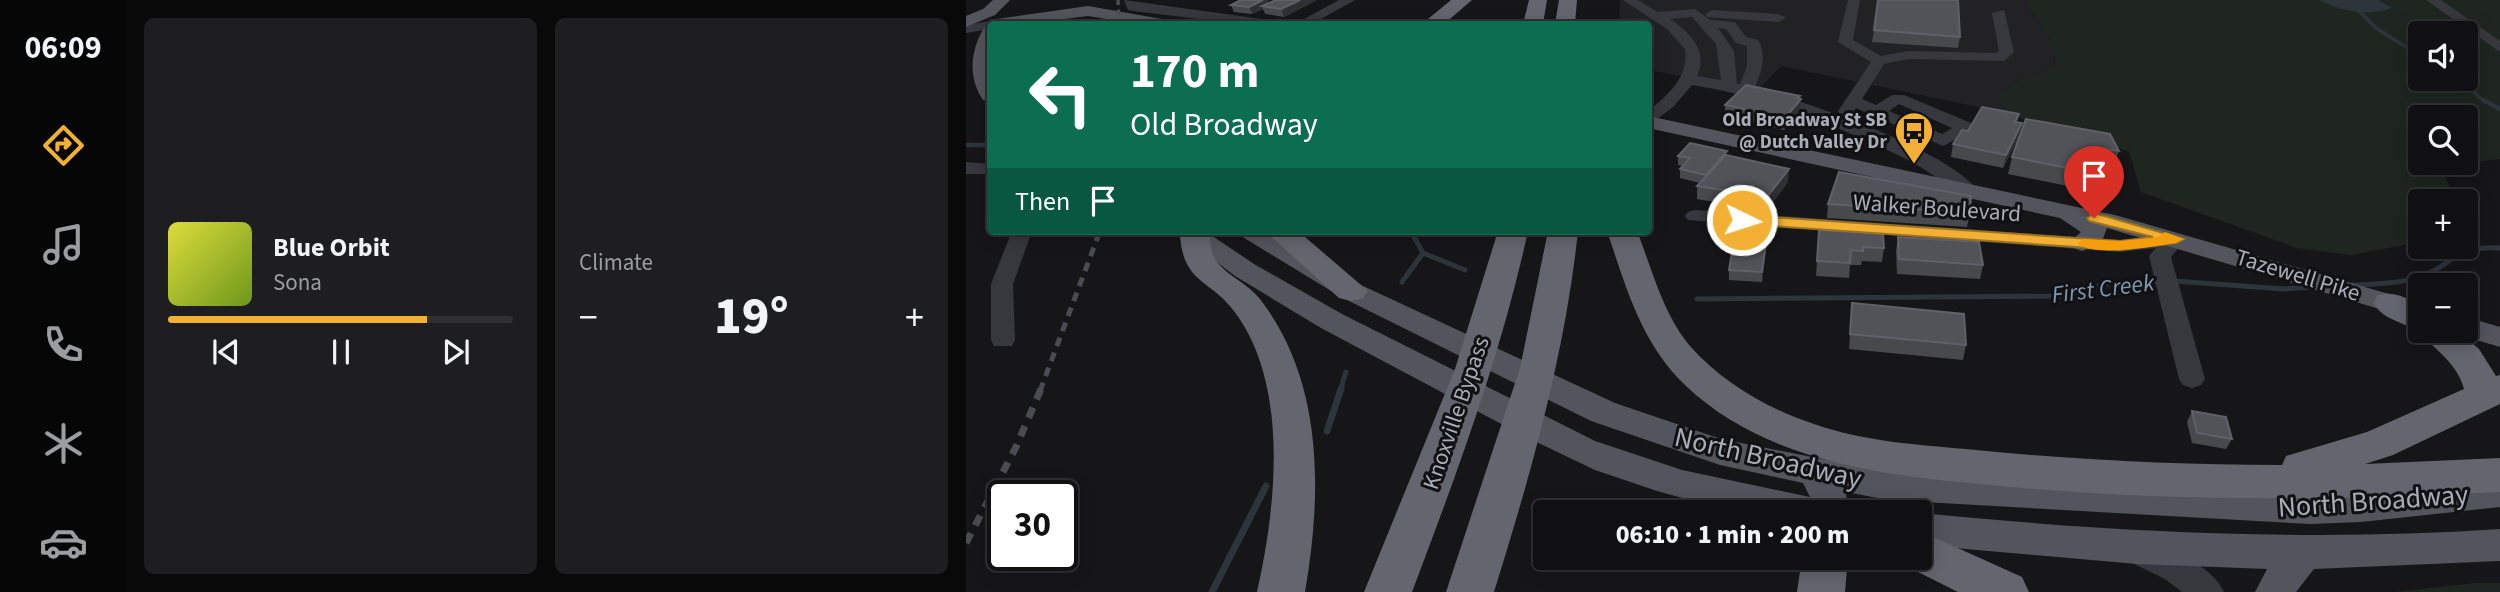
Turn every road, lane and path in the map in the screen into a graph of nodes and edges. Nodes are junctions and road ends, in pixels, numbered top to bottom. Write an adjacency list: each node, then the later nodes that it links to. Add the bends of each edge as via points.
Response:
1 (1002, 0): 20 (main road); 27 (main road)
2 (1066, 0): 13 (main road)
3 (1128, 0): 13 (street); 18 (street, via 1133,7)
4 (1194, 0): 18 (street)
5 (1349, 0): 22 (street)
6 (1464, 0): 23 (highway)
7 (1538, 0): 24 (highway)
8 (1568, 0): 25 (highway)
9 (1583, 0): 26 (highway)
10 (1629, 0): 16 (street)
11 (1854, 0): 34 (street, via 1845,42)
12 (2432, 0): 33 (street)
13 (1102, 6): 15 (main road); 18 (main road)
14 (1998, 13): 34 (street, via 2007,52 1999,58 1908,55)
15 (1022, 16)
16 (1653, 16): 17 (street); 35 (street, via 1684,36 1693,49 1694,70)
17 (1700, 17): 19 (street); 36 (street, via 1721,37); 36 (street, via 1730,25 1741,40 1756,48 1752,79)
18 (1166, 18): 21 (street)
19 (1779, 18)
20 (994, 21)
21 (1218, 21)
22 (1307, 21)
23 (1436, 21)
24 (1534, 21)
25 (1565, 21)
26 (1582, 21)
27 (966, 22)
28 (966, 29): 29 (street)
29 (987, 29)
30 (987, 30): 31 (main road)
31 (966, 36)
32 (987, 39): 37 (main road, via 981,55)
33 (2500, 47)
34 (1879, 61): 38 (street)
35 (1689, 80): 36 (street); 40 (street)
36 (1738, 86): 41 (street)
37 (987, 87)
38 (1854, 101): 39 (lane); 41 (street)
39 (1877, 111)
40 (1652, 118)
41 (1840, 120): 45 (street, via 1932,164)
42 (1652, 123): 45 (main road)
43 (966, 168): 44 (street)
44 (987, 169)
45 (1967, 191): 46 (main road)
46 (2029, 204): 56 (main road, Tazewell Pike); 57 (main road, via 2092,225 2094,236)
47 (1695, 216): 57 (street, Walker Boulevard)
48 (1020, 235): 63 (street, via 1002,282 1007,324)
49 (1192, 235): 80 (highway, via 1198,259 1247,305 1269,346 1285,392 1294,493)
50 (1193, 235): 72 (main road, North Broadway, via 1318,315 1571,444 1649,474)
51 (1257, 235): 58 (main road, North Broadway)
52 (1285, 235): 58 (highway)
53 (1512, 235): 81 (highway, Knoxville Bypass, via 1441,462)
54 (1562, 235): 67 (highway, via 1548,328)
55 (1623, 235): 70 (highway, via 1650,307 1672,348 1707,384 1787,430 1847,449 1927,461 2130,478)
56 (2176, 239): 57 (street, Walker Boulevard, via 2120,246); 59 (main road, Tazewell Pike); 65 (street, via 2160,256)
57 (2082, 243)
58 (1351, 291): 68 (main road, North Broadway, via 1603,412 1720,452)
59 (2390, 303): 60 (highway)
60 (2408, 314)
61 (2478, 331): 62 (main road)
62 (2500, 337)
63 (1003, 340)
64 (2449, 343): 66 (highway, via 2475,366)
65 (2192, 379)
66 (2492, 392): 70 (highway, via 2345,457)
67 (1516, 446): 82 (highway); 83 (highway)
68 (1816, 473): 71 (main road, North Broadway, via 1888,486 2310,509 2361,508); 73 (main road)
69 (2500, 475): 70 (highway)
70 (2245, 480)
71 (2500, 492)
72 (1743, 500)
73 (1829, 500)
74 (1932, 530): 76 (main road, North Broadway)
75 (2500, 545): 77 (main road, North Broadway)
76 (2132, 547): 77 (main road, North Broadway); 86 (street)
77 (2302, 555): 87 (main road)
78 (1932, 557): 85 (highway)
79 (1824, 570): 84 (highway)
80 (1281, 592)
81 (1388, 592)
82 (1470, 592)
83 (1486, 592)
84 (1821, 592)
85 (2005, 592)
86 (2208, 592)
87 (2275, 592)

